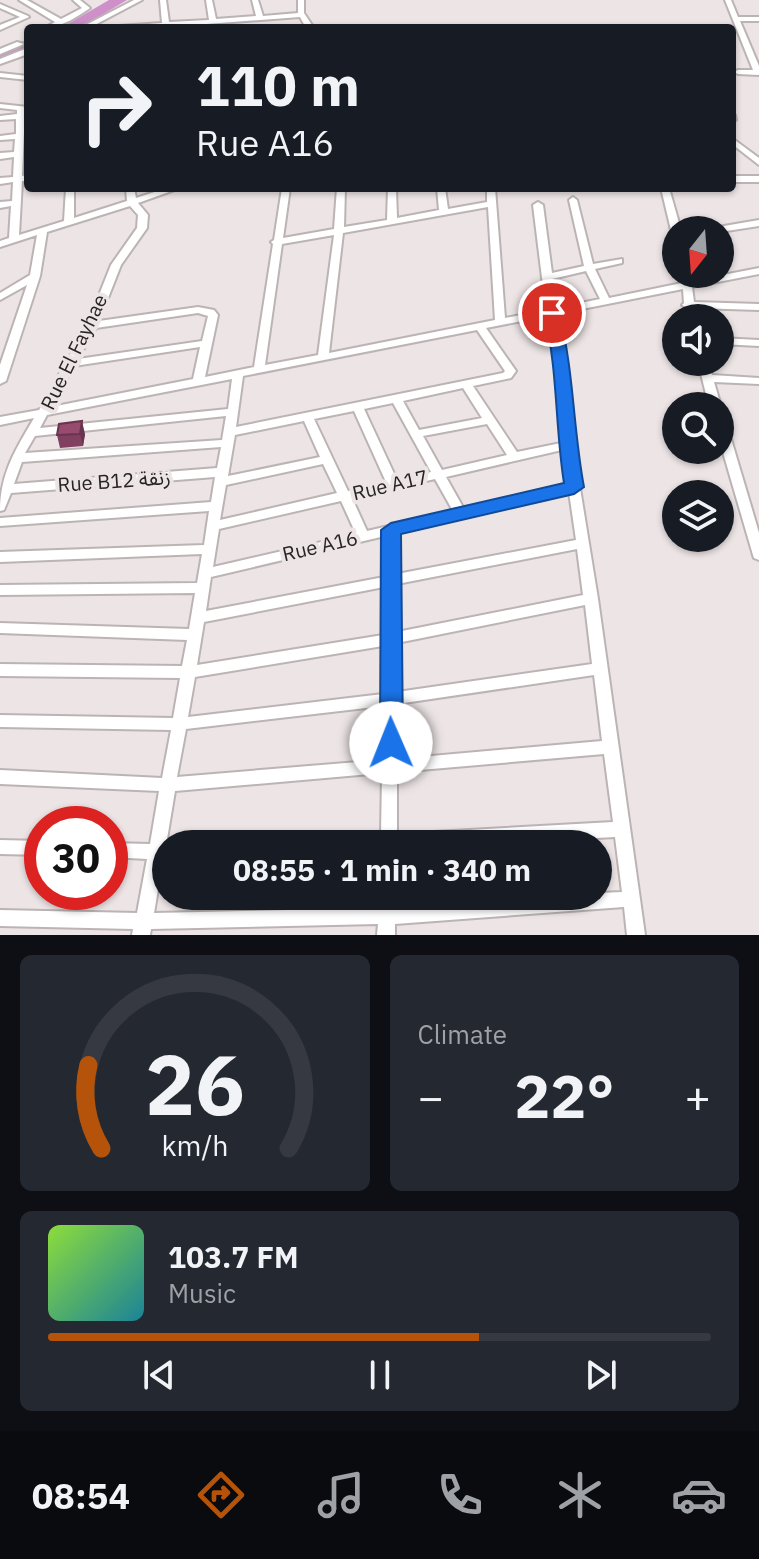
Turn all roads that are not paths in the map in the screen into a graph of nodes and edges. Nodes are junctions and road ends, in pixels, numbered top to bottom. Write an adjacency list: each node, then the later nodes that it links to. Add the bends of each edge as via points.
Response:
1 (22, 0): 17 (street)
2 (76, 0): 17 (street, via 87,8)
3 (138, 0): 20 (street)
4 (150, 0): 21 (street)
5 (163, 0): 22 (street)
6 (209, 0): 16 (street)
7 (255, 0): 13 (street)
8 (301, 0): 11 (street)
9 (728, 0): 14 (street)
10 (0, 6): 12 (street)
11 (303, 15): 13 (street); 24 (street)
12 (26, 17): 18 (street); 25 (street)
13 (260, 18): 16 (street)
14 (735, 19): 15 (street); 29 (street)
15 (759, 19)
16 (213, 21): 23 (street)
17 (61, 22): 19 (street)
18 (41, 24)
19 (57, 24)
20 (92, 24)
21 (110, 24)
22 (166, 24)
23 (178, 24)
24 (308, 24)
25 (2, 25)
26 (20, 44): 27 (street)
27 (0, 52)
28 (24, 53): 30 (street)
29 (754, 53): 32 (street)
30 (0, 62)
31 (738, 72): 32 (street)
32 (759, 73)
33 (0, 75): 34 (street)
34 (24, 78)
35 (0, 106): 36 (street)
36 (23, 111): 37 (street); 38 (street)
37 (0, 118)
38 (20, 136): 39 (street); 41 (street)
39 (0, 138)
40 (736, 143): 43 (street)
41 (19, 154): 42 (street); 44 (street)
42 (0, 156)
43 (759, 162)
44 (23, 178): 47 (street); 59 (street)
45 (736, 179): 46 (street)
46 (759, 179)
47 (0, 181)
48 (70, 192): 65 (street)
49 (131, 192): 58 (street, Rue El Fayhae)
50 (163, 192): 58 (street)
51 (285, 192): 74 (street)
52 (341, 192): 72 (street)
53 (392, 192): 66 (street)
54 (442, 192): 63 (street)
55 (491, 192): 60 (street)
56 (666, 192): 64 (street)
57 (573, 200): 77 (street)
58 (132, 202): 65 (street); 89 (street, Rue El Fayhae, via 143,215 142,228 109,279)
59 (16, 203): 61 (street); 68 (street)
60 (491, 204): 63 (street); 88 (street)
61 (0, 205)
62 (538, 205): 81 (street)
63 (444, 211): 66 (street)
64 (672, 216)
65 (69, 222): 71 (street)
66 (392, 222): 72 (street)
67 (759, 223): 70 (street)
68 (15, 226): 69 (street); 73 (street)
69 (0, 227)
70 (734, 227)
71 (43, 230): 73 (street); 80 (street)
72 (339, 231): 74 (street); 94 (street)
73 (14, 240): 75 (street)
74 (276, 242): 96 (street)
75 (0, 244)
76 (619, 261): 77 (street)
77 (589, 267): 81 (street); 84 (street)
78 (759, 271): 79 (street)
79 (734, 274)
80 (35, 276): 83 (street); 99 (street)
81 (546, 277): 87 (street)
82 (662, 286): 84 (street)
83 (0, 297)
84 (606, 301): 87 (street)
85 (734, 306): 86 (street)
86 (759, 307)
87 (552, 313): 88 (street); 114 (street, via 560,347)
88 (500, 322): 90 (street)
89 (92, 325): 92 (street, via 206,310 213,315); 95 (street, Rue El Fayhae)
90 (479, 326): 94 (street); 102 (street, via 511,371)
91 (734, 342): 93 (street)
92 (208, 343): 95 (street); 101 (street)
93 (759, 343)
94 (323, 357): 96 (street)
95 (72, 363): 107 (street, Rue El Fayhae)
96 (259, 370): 97 (street)
97 (238, 375): 101 (street); 106 (street)
98 (707, 378): 100 (street); 103 (street)
99 (0, 381)
100 (759, 381)
101 (198, 382): 107 (street)
102 (467, 386): 104 (street); 109 (street)
103 (711, 392)
104 (397, 400): 105 (street); 112 (street)
105 (358, 408): 108 (street); 121 (street)
106 (233, 412): 111 (street); 113 (street)
107 (45, 413): 110 (street); 111 (street, Rue El Fayhae)
108 (308, 418): 113 (street); 116 (street)
109 (490, 420): 112 (street); 115 (street)
110 (0, 421)
111 (30, 433): 118 (street, Rue El Fayhae)
112 (416, 434): 119 (street)
113 (230, 437): 118 (street); 120 (street)
114 (567, 445): 115 (street, Rue A17); 122 (street)
115 (514, 457): 119 (street, Rue A17)
116 (327, 459): 120 (street, Rue B12 زنقة); 124 (street)
117 (733, 464): 132 (street)
118 (10, 466): 123 (street, Rue El Fayhae)
119 (438, 474): 121 (street, Rue A17); 127 (street)
120 (221, 477): 123 (street, Rue B12 زنقة); 125 (street)
121 (393, 485): 124 (street, Rue A17)
122 (574, 487): 127 (street, Rue A16); 133 (street)
123 (7, 489): 126 (street, Rue El Fayhae)
124 (344, 496): 129 (street, Rue A17); 131 (street)
125 (216, 506): 128 (street); 129 (street)
126 (0, 507)
127 (460, 513): 130 (street, Rue A16)
128 (0, 522)
129 (213, 526): 134 (street)
130 (391, 530): 131 (street, Rue A16); 138 (street)
131 (363, 536): 137 (street, Rue A16)
132 (757, 541): 135 (street)
133 (583, 543): 138 (street); 140 (street)
134 (209, 549): 136 (street); 137 (street)
135 (759, 555)
136 (0, 557)
137 (204, 581): 139 (street, Rue A16); 141 (street)
138 (391, 582): 141 (street); 144 (street)
139 (0, 590)
140 (591, 599): 144 (street); 145 (street)
141 (198, 618): 143 (street)
142 (0, 628): 143 (street)
143 (195, 635): 147 (street)
144 (391, 639): 147 (street); 148 (street)
145 (599, 669): 148 (street); 151 (street)
146 (0, 670): 147 (street)
147 (190, 672): 150 (street)
148 (391, 699): 150 (street); 152 (street)
149 (0, 721): 150 (street)
150 (179, 724): 154 (street)
151 (609, 747): 152 (street); 155 (street)
152 (392, 765): 154 (street); 157 (street)
153 (0, 777): 154 (street)
154 (168, 785): 156 (street)
155 (620, 829): 158 (street); 164 (street)
156 (163, 830)
157 (390, 830)
158 (604, 830)
159 (0, 847): 160 (street)
160 (24, 848)
161 (128, 851): 162 (street)
162 (152, 852)
163 (152, 888): 168 (street)
164 (630, 899): 166 (street); 170 (street)
165 (386, 910): 166 (street)
166 (386, 916): 168 (street); 169 (street)
167 (0, 918): 168 (street)
168 (142, 928)
169 (386, 935)
170 (636, 935)

